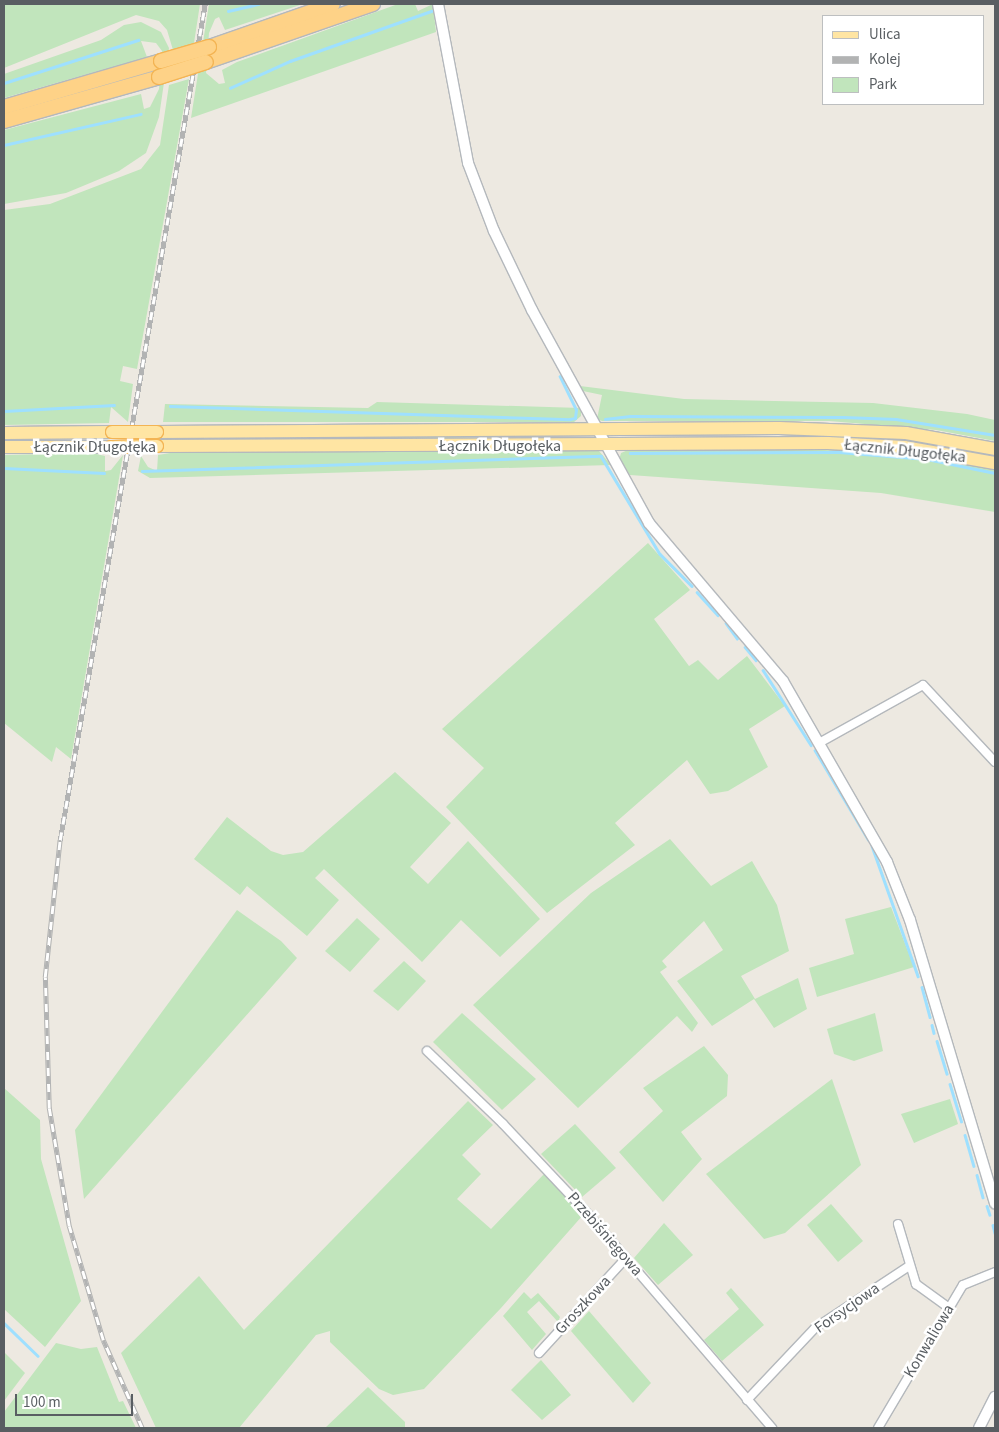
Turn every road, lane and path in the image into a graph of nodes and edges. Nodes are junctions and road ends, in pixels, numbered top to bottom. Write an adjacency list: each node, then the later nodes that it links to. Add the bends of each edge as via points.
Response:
1 (333, 4): 4 (highway, bridge, via 209,47)
2 (373, 4): 5 (highway, bridge, via 159,77)
3 (438, 4): 6 (street, via 452,93 479,195 532,310)
4 (4, 107)
5 (4, 121)
6 (596, 429): 7 (main road, Łącznik Długołęka, bridge); 8 (street); 10 (main road, Łącznik Długołęka, via 859,430 929,436)
7 (4, 433)
8 (606, 444): 9 (main road, Łącznik Długołęka, bridge); 11 (main road, Łącznik Długołęka, via 877,445); 12 (street, via 661,540 782,681)
9 (4, 447)
10 (995, 449)
11 (995, 463)
12 (819, 743): 13 (street, via 923,685); 15 (street, via 887,862 904,904)
13 (995, 762)
14 (427, 1051): 17 (street, Przebiśniegowa, via 503,1124)
15 (995, 1204)
16 (898, 1224): 18 (street)
17 (626, 1258): 21 (street, Groszkowa); 23 (street, Przebiśniegowa)
18 (909, 1266): 20 (street, via 922,1292); 23 (street, Forsycjowa, via 816,1328)
19 (995, 1272): 20 (street, Konwaliowa, via 968,1280)
20 (949, 1308): 25 (street, Konwaliowa)
21 (539, 1353)
22 (995, 1397): 26 (street)
23 (747, 1400): 24 (street, Przebiśniegowa)
24 (772, 1428)
25 (878, 1428)
26 (979, 1428)

